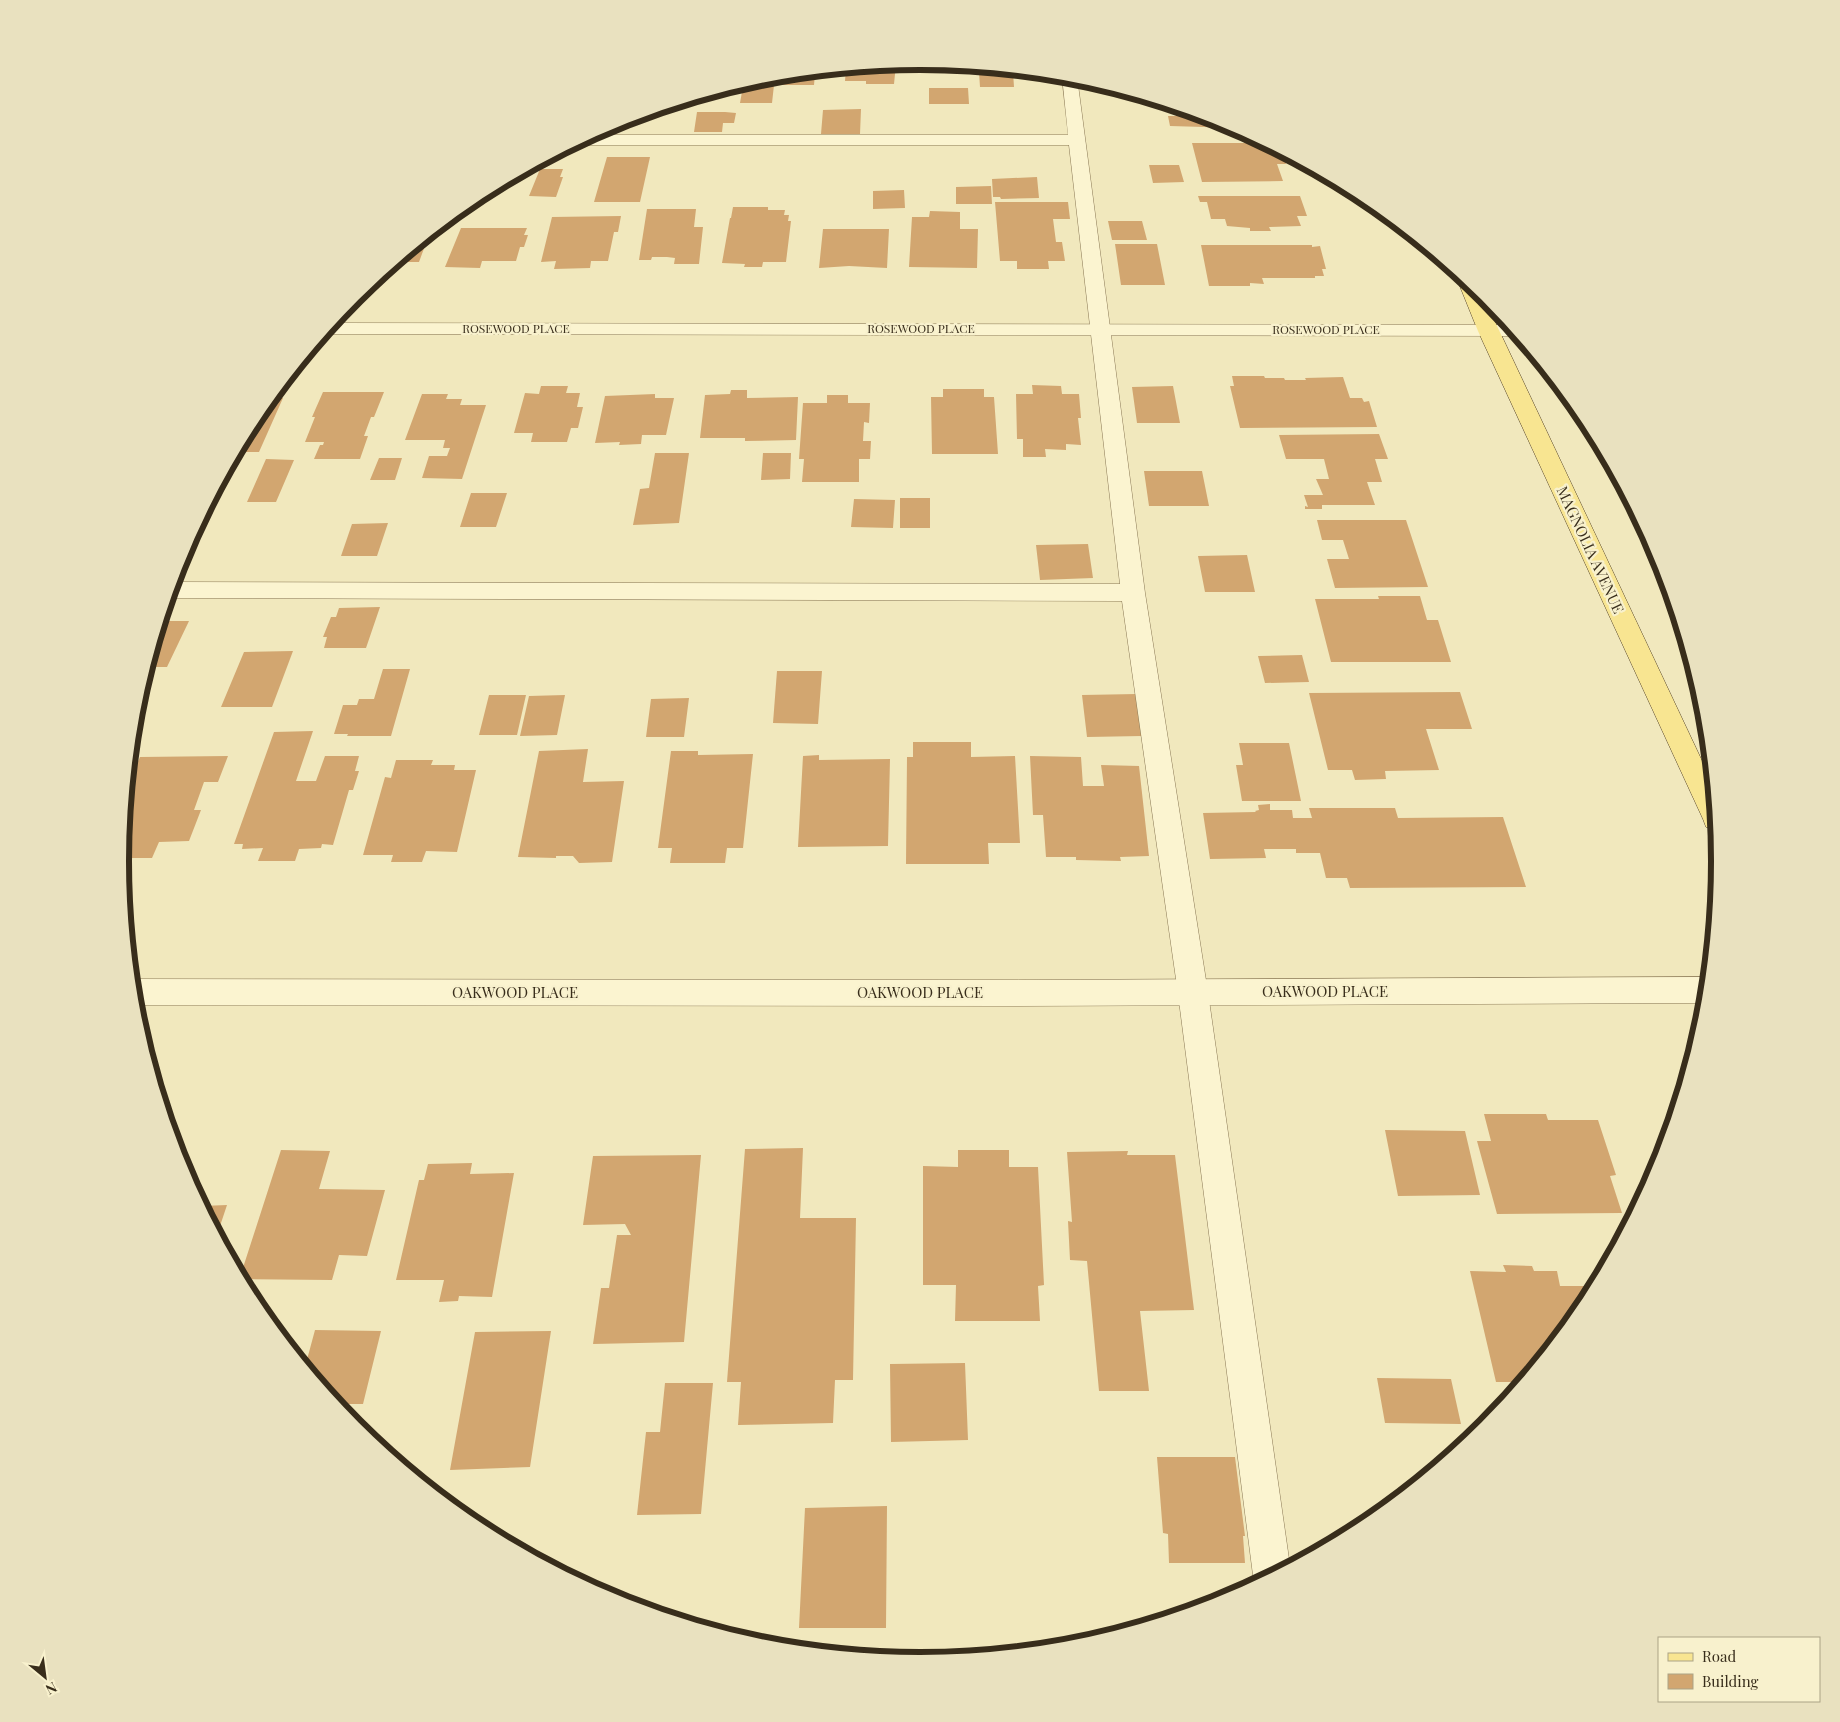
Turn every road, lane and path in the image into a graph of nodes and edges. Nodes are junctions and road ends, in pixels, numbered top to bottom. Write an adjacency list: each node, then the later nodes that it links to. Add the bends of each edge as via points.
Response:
1 (1070, 84): 3 (street)
2 (596, 140): 3 (street)
3 (1076, 140): 6 (street)
4 (1473, 297): 7 (main road, MAGNOLIA AVENUE)
5 (336, 328): 6 (street, ROSEWOOD PLACE)
6 (1100, 329): 7 (street, ROSEWOOD PLACE); 10 (street)
7 (1488, 331): 8 (street, ROSEWOOD PLACE); 11 (main road, MAGNOLIA AVENUE)
8 (1507, 331)
9 (177, 590): 10 (street)
10 (1133, 592): 14 (street)
11 (1708, 803)
12 (1700, 990): 14 (street, OAKWOOD PLACE)
13 (140, 992): 14 (street, OAKWOOD PLACE)
14 (1194, 993): 15 (street)
15 (1271, 1569)

